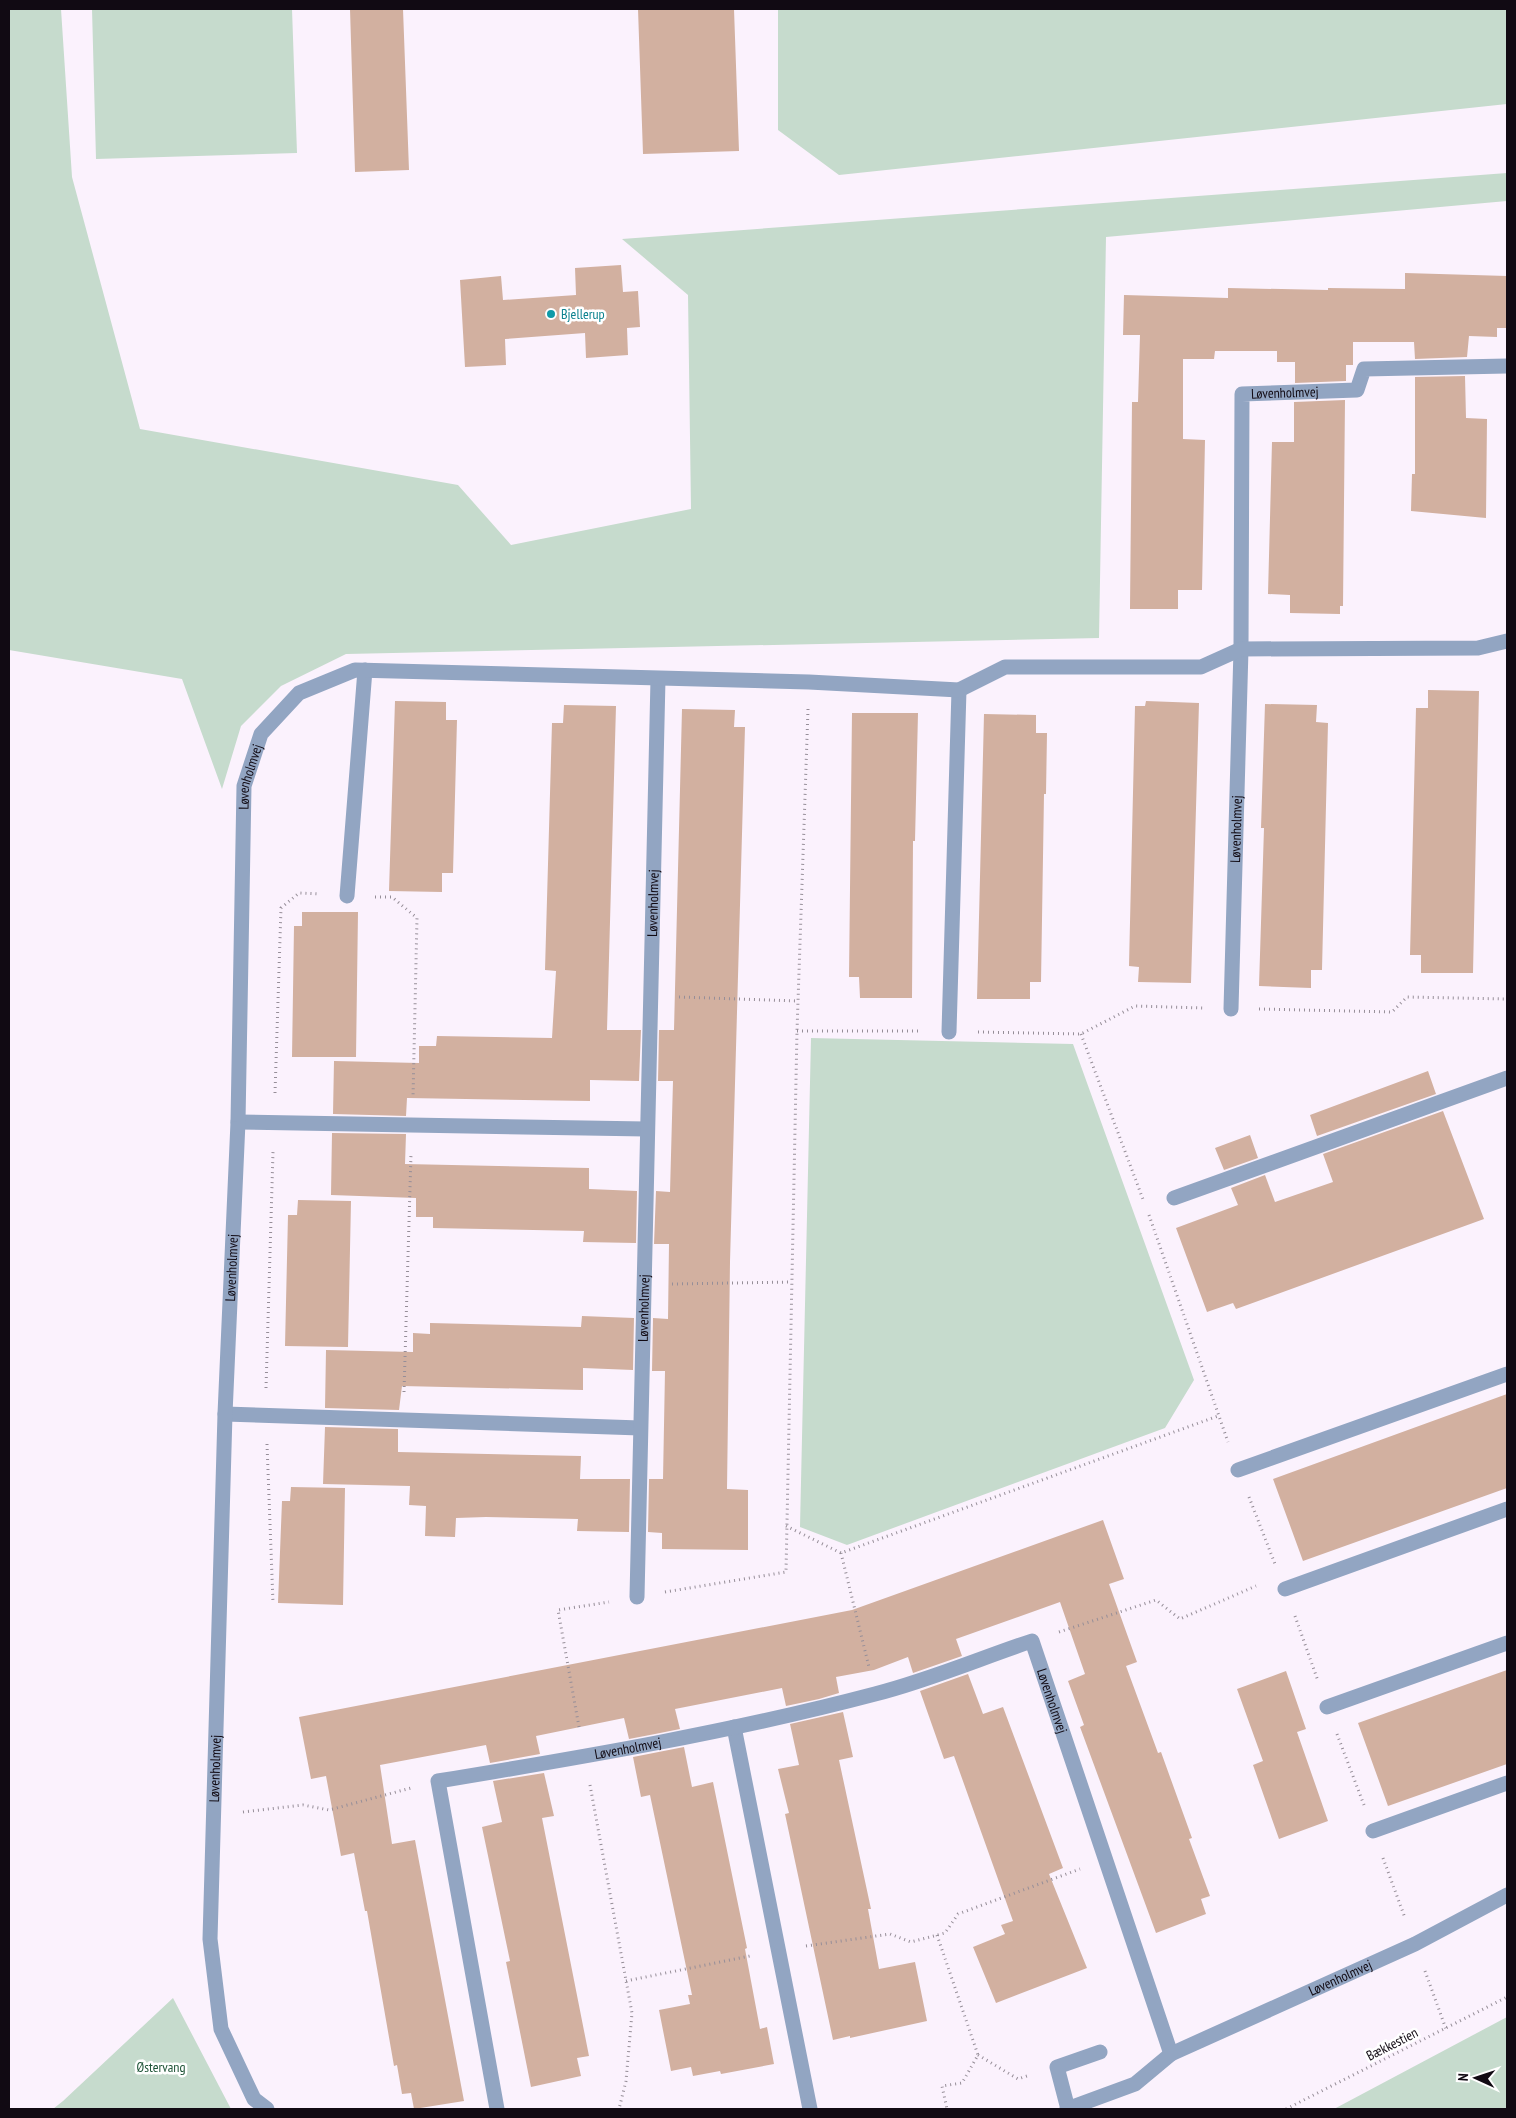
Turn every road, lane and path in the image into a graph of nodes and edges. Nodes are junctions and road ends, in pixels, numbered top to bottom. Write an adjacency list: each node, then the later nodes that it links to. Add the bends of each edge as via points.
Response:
1 (1507, 366): 3 (street, Løvenholmvej, via 1364,369 1357,390 1242,394)
2 (1507, 640): 3 (street, Løvenholmvej, via 1478,648)
3 (1241, 649): 7 (street, Løvenholmvej, via 1201,667 1005,667); 12 (street, Løvenholmvej)
4 (365, 670): 5 (street, Løvenholmvej); 8 (street); 16 (street, Løvenholmvej, via 355,670 299,693 261,734 244,786)
5 (658, 679): 6 (street, Løvenholmvej); 9 (street, Løvenholmvej)
6 (809, 682): 7 (street, Løvenholmvej); 11 (path)
7 (959, 690): 14 (street)
8 (347, 896): 17 (path, via 299,893 281,908); 18 (path, via 392,897 417,918)
9 (650, 996): 11 (path); 19 (street, Løvenholmvej)
10 (1507, 999): 12 (path, via 1407,997 1392,1012)
11 (798, 1001): 13 (path)
12 (1231, 1008): 14 (path, via 1135,1006 1081,1034)
13 (797, 1031): 14 (path); 21 (path)
14 (949, 1032)
15 (1507, 1078): 20 (street)
16 (238, 1122): 17 (street); 24 (street, Løvenholmvej)
17 (274, 1123): 18 (street); 25 (path)
18 (412, 1125): 19 (street); 27 (path)
19 (646, 1129): 22 (street, Løvenholmvej)
20 (1174, 1198)
21 (792, 1282): 22 (path); 31 (path)
22 (642, 1284): 28 (street, Løvenholmvej)
23 (1507, 1374): 29 (street)
24 (225, 1414): 25 (street); 45 (street, Løvenholmvej)
25 (266, 1415): 27 (street); 36 (path)
26 (1218, 1416): 32 (path)
27 (403, 1420): 28 (street)
28 (640, 1428): 35 (street, Løvenholmvej)
29 (1238, 1470)
30 (1507, 1509): 34 (street)
31 (786, 1526): 32 (path); 35 (path, via 786,1572)
32 (840, 1553): 39 (path)
33 (1262, 1583): 37 (path, via 1180,1619 1156,1600)
34 (1285, 1589)
35 (637, 1597): 42 (path, via 558,1610)
36 (273, 1603)
37 (1032, 1641): 39 (street, Løvenholmvej); 47 (street, Løvenholmvej)
38 (1507, 1643): 40 (street)
39 (877, 1694): 41 (street, Løvenholmvej)
40 (1327, 1707)
41 (734, 1727): 42 (street, Løvenholmvej); 51 (street)
42 (585, 1757): 43 (street, Løvenholmvej); 52 (path)
43 (438, 1781): 45 (path, via 329,1810 303,1805); 60 (street)
44 (1507, 1783): 46 (street)
45 (214, 1816): 59 (street, Løvenholmvej, via 210,1939 221,2029 254,2098)
46 (1373, 1831)
47 (1106, 1860): 49 (path, via 958,1914 945,1933); 56 (street, Løvenholmvej)
48 (1507, 1895): 50 (street, Løvenholmvej)
49 (937, 1935): 51 (path, via 911,1942 890,1934); 57 (path)
50 (1415, 1944): 54 (path); 56 (street, Løvenholmvej)
51 (778, 1950): 52 (path); 62 (street)
52 (626, 1981): 61 (path, via 632,2013 626,2081)
53 (1507, 1997): 54 (path, Bækkestien)
54 (1446, 2029): 65 (path, Bækkestien)
55 (1100, 2052): 58 (street)
56 (1171, 2054): 64 (street, Løvenholmvej, via 1135,2084)
57 (978, 2055): 58 (path, via 1018,2079); 63 (path, via 962,2083 942,2086)
58 (1056, 2067): 64 (street)
59 (267, 2109)
60 (497, 2109)
61 (619, 2109)
62 (810, 2109)
63 (947, 2109)
64 (1068, 2109)
65 (1286, 2109)

